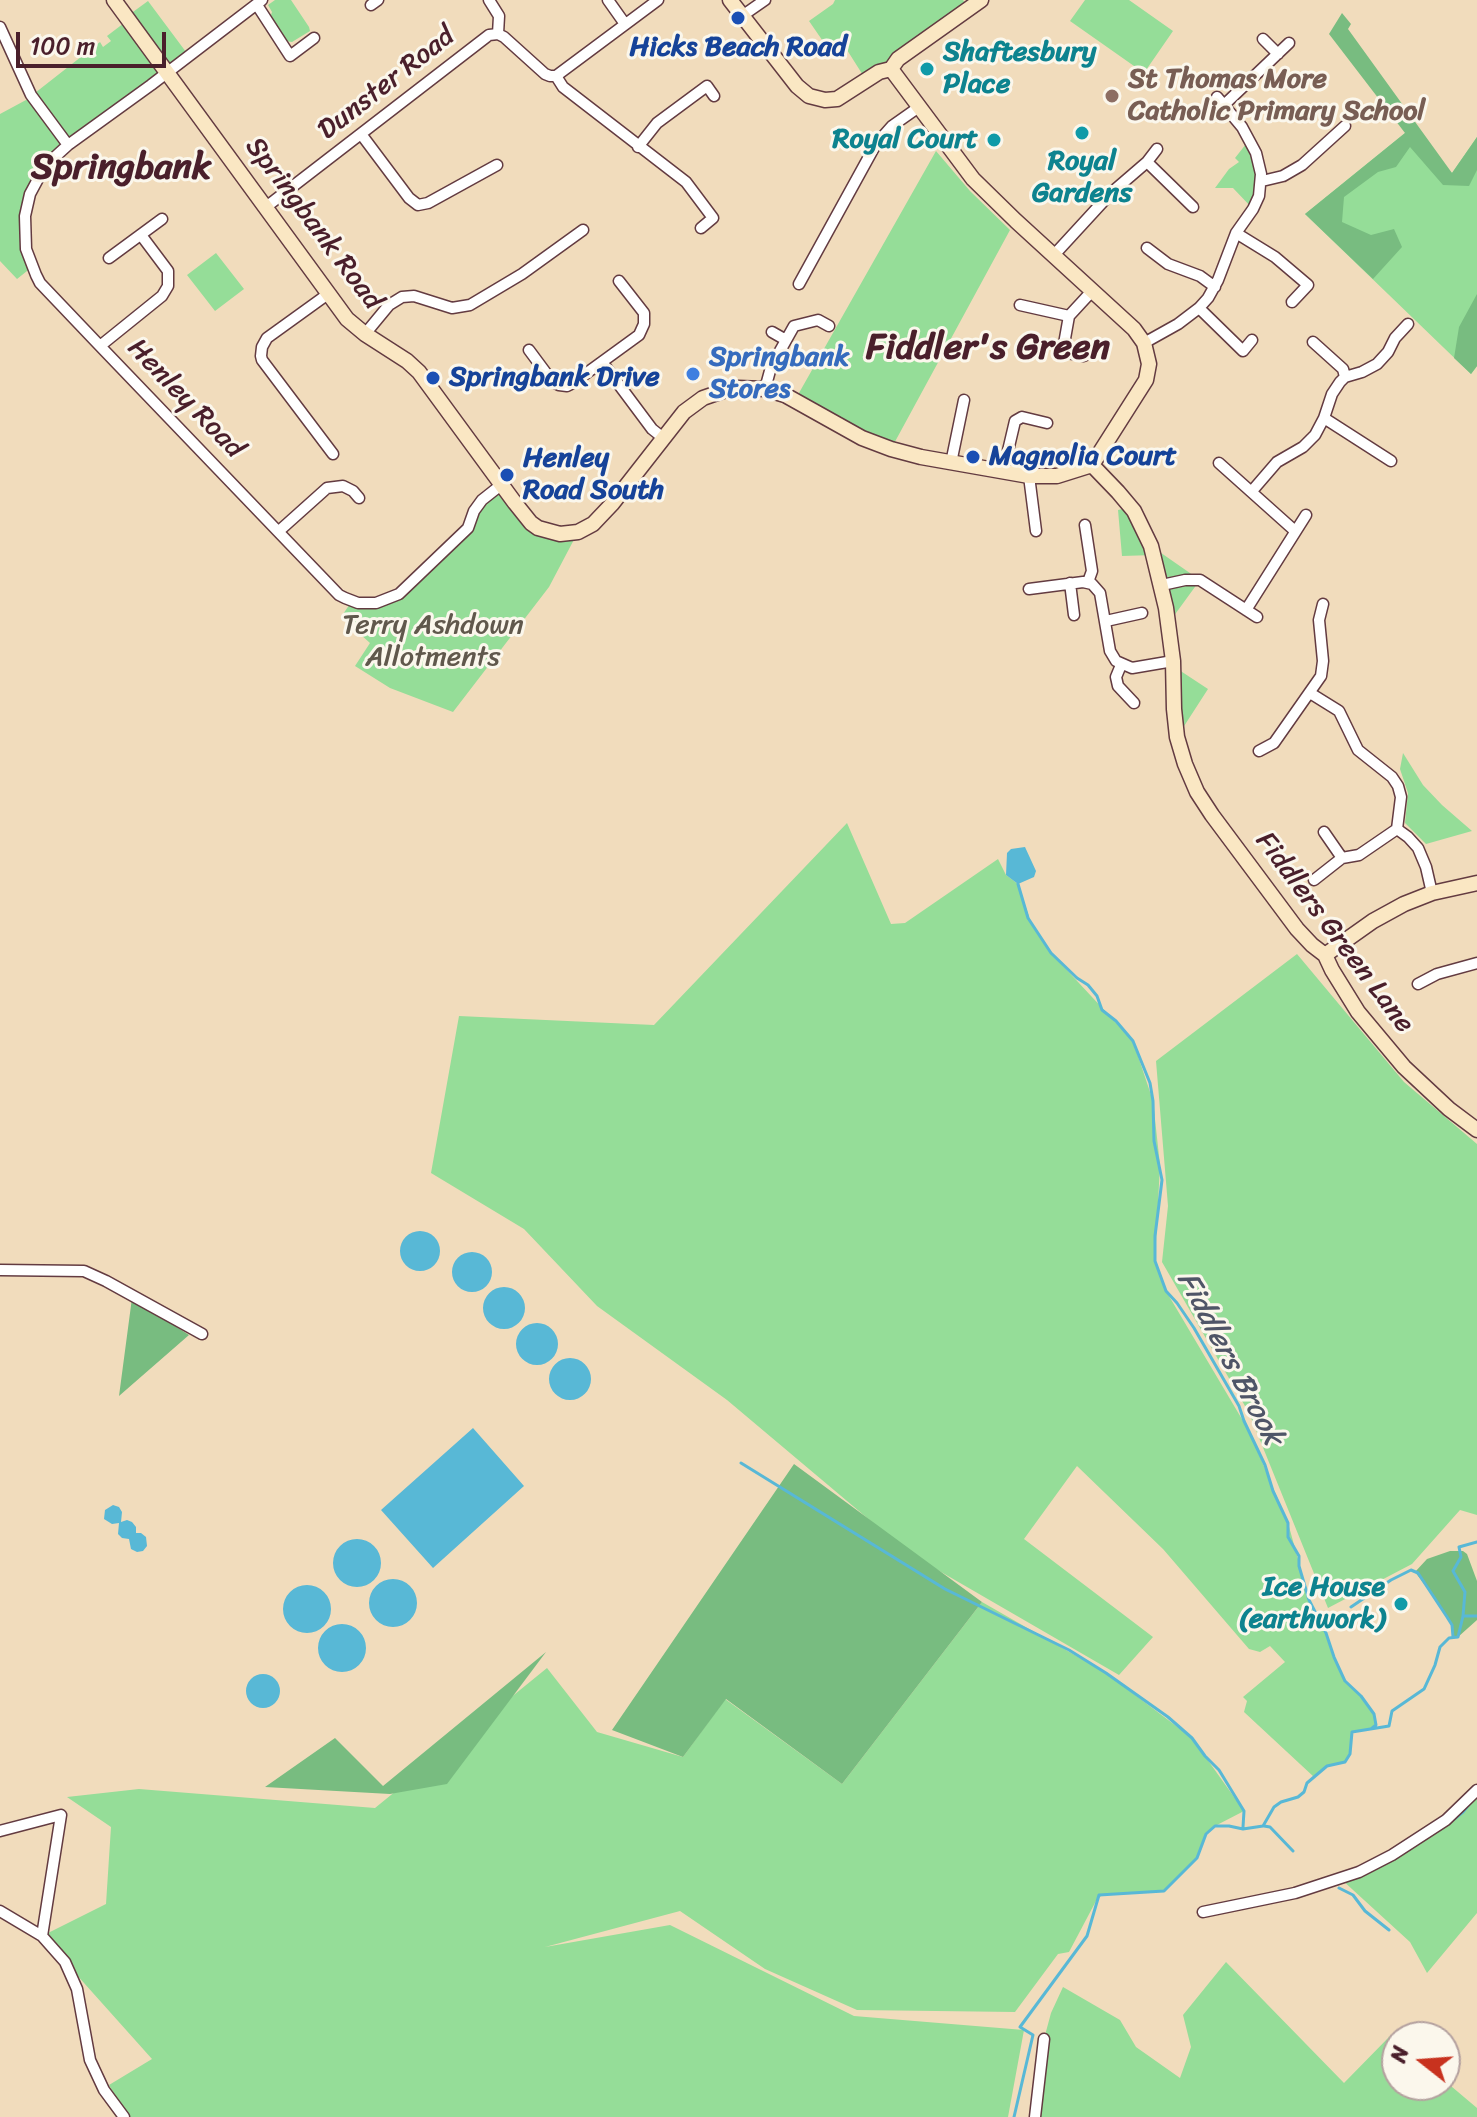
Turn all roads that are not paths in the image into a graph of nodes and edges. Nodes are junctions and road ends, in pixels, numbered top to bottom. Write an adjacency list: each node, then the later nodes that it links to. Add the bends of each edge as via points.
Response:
1 (114, 0): 18 (street, Springbank Road)
2 (489, 0): 12 (street, via 499,16)
3 (608, 0): 10 (street)
4 (658, 0): 10 (street)
5 (730, 0): 9 (street)
6 (765, 0): 9 (street)
7 (981, 0): 17 (street)
8 (260, 2): 13 (street, via 290,56); 18 (street, Henley Road)
9 (742, 16): 17 (street, via 797,86 814,98 837,99)
10 (625, 24): 19 (street)
11 (1, 32): 24 (street, via 34,99)
12 (498, 34): 19 (street, Dunster Road, via 545,74); 23 (street, Dunster Road)
13 (314, 38)
14 (1263, 39): 16 (street)
15 (1289, 43): 16 (street)
16 (1278, 54): 29 (street, via 1221,100 1256,153)
17 (891, 69): 21 (street)
18 (167, 72): 24 (street, Henley Road); 30 (street, Springbank Road)
19 (556, 76): 25 (street, Dunster Road)
20 (714, 96): 25 (street, via 707,86 657,123)
21 (919, 107): 38 (street, via 973,179); 41 (street, via 876,144)
22 (1345, 126): 29 (street, via 1302,165)
23 (361, 134): 28 (street, via 418,205); 30 (street, Dunster Road)
24 (68, 145): 57 (street, Henley Road, via 34,184 24,238 40,283)
25 (638, 147): 33 (street, Dunster Road, via 686,182 713,218)
26 (1157, 149): 27 (street)
27 (1147, 162): 31 (street); 38 (street)
28 (497, 165)
29 (1262, 181): 35 (street, via 1257,203)
30 (266, 207): 44 (street, Springbank Road)
31 (1193, 207)
32 (162, 219): 36 (street)
33 (701, 228)
34 (583, 230): 52 (street, via 464,307 414,296 397,298)
35 (1236, 233): 42 (street); 45 (street, via 1308,285)
36 (141, 235): 39 (street); 57 (street, via 168,271 168,286)
37 (1147, 248): 42 (street)
38 (1054, 255): 43 (street)
39 (109, 258)
40 (619, 281): 60 (street, via 644,313 644,324 639,335)
41 (799, 284)
42 (1215, 287): 47 (street)
43 (1093, 290): 48 (street); 56 (street)
44 (328, 294): 52 (street, Springbank Road); 67 (street, via 267,338 261,356)
45 (1292, 302)
46 (1020, 305): 48 (street)
47 (1199, 308): 54 (street, via 1243,351); 56 (street)
48 (1069, 316): 59 (street, via 1064,347)
49 (1408, 324): 61 (street, via 1377,364)
50 (829, 326): 53 (street, via 818,320 794,326)
51 (772, 332): 53 (street)
52 (365, 334): 74 (street, Springbank Road, via 419,372)
53 (786, 340): 62 (street)
54 (1252, 340)
55 (1313, 342): 61 (street)
56 (1144, 343): 71 (street, via 1146,380)
57 (100, 346): 79 (street, Henley Road)
58 (529, 350): 60 (street, via 559,385 573,383)
59 (1084, 356)
60 (602, 362): 66 (street)
61 (1345, 377): 64 (street)
62 (765, 389): 66 (street, Springbank Road, via 738,388 703,398); 69 (street, Springbank Road, via 875,444)
63 (964, 400): 69 (street)
64 (1324, 418): 68 (street); 75 (street, via 1309,441 1277,462)
65 (1047, 423): 72 (street, via 1022,417 1015,421)
66 (662, 437): 74 (street, Springbank Road, via 599,520 578,532 538,528)
67 (333, 454)
68 (1391, 461)
69 (951, 463): 72 (street, Springbank Road)
70 (1219, 463): 75 (street)
71 (1092, 465): 73 (street, Springbank Road, via 1057,476); 85 (street, Fiddlers Green Lane, via 1134,511)
72 (1003, 472): 73 (street, Springbank Road)
73 (1029, 476): 80 (street)
74 (501, 485): 79 (street, Henley Road, via 482,500 468,528 411,584 376,603 339,595)
75 (1252, 491): 81 (street)
76 (359, 498): 79 (street, via 343,486 327,488)
77 (1306, 515): 81 (street)
78 (1085, 525): 83 (street, via 1092,571)
79 (279, 531)
80 (1036, 531)
81 (1295, 531): 87 (street)
82 (1035, 573): 84 (street, via 1033,588)
83 (1088, 582): 84 (street); 91 (street, via 1100,593)
84 (1070, 583): 89 (street)
85 (1162, 585): 87 (street, via 1200,580); 92 (street, Fiddlers Green Lane)
86 (1323, 604): 94 (street, via 1322,671)
87 (1246, 610): 90 (street)
88 (1142, 613): 91 (street)
89 (1074, 615)
90 (1257, 617)
91 (1106, 621): 93 (street, via 1110,651)
92 (1173, 661): 93 (street, via 1137,668); 103 (street, Fiddlers Green Lane, via 1177,737 1197,792 1297,929)
93 (1121, 665): 95 (street, via 1118,686)
94 (1310, 693): 96 (street, via 1274,743); 97 (street, via 1339,711 1358,750 1395,781 1401,797)
95 (1134, 703)
96 (1259, 751)
97 (1397, 829): 99 (street, via 1359,855); 102 (street, via 1418,848)
98 (1324, 832): 99 (street)
99 (1342, 858): 100 (street)
100 (1314, 880)
101 (1477, 883): 102 (street)
102 (1432, 893): 103 (street, via 1373,921)
103 (1325, 955): 106 (street, Fiddlers Green Lane, via 1358,1012 1404,1067)
104 (1477, 963): 105 (street)
105 (1418, 984)
106 (1477, 1130)
107 (0, 1270): 108 (street, via 84,1271)
108 (202, 1334)
109 (1477, 1790): 112 (street, via 1446,1820 1359,1872 1295,1893)
110 (0, 1831): 113 (street, via 61,1815)
111 (0, 1911): 113 (street)
112 (1203, 1912)
113 (42, 1936): 115 (street, via 65,1962 77,1989 90,2060)
114 (1044, 2039): 116 (street)
115 (124, 2117)
116 (1035, 2117)

